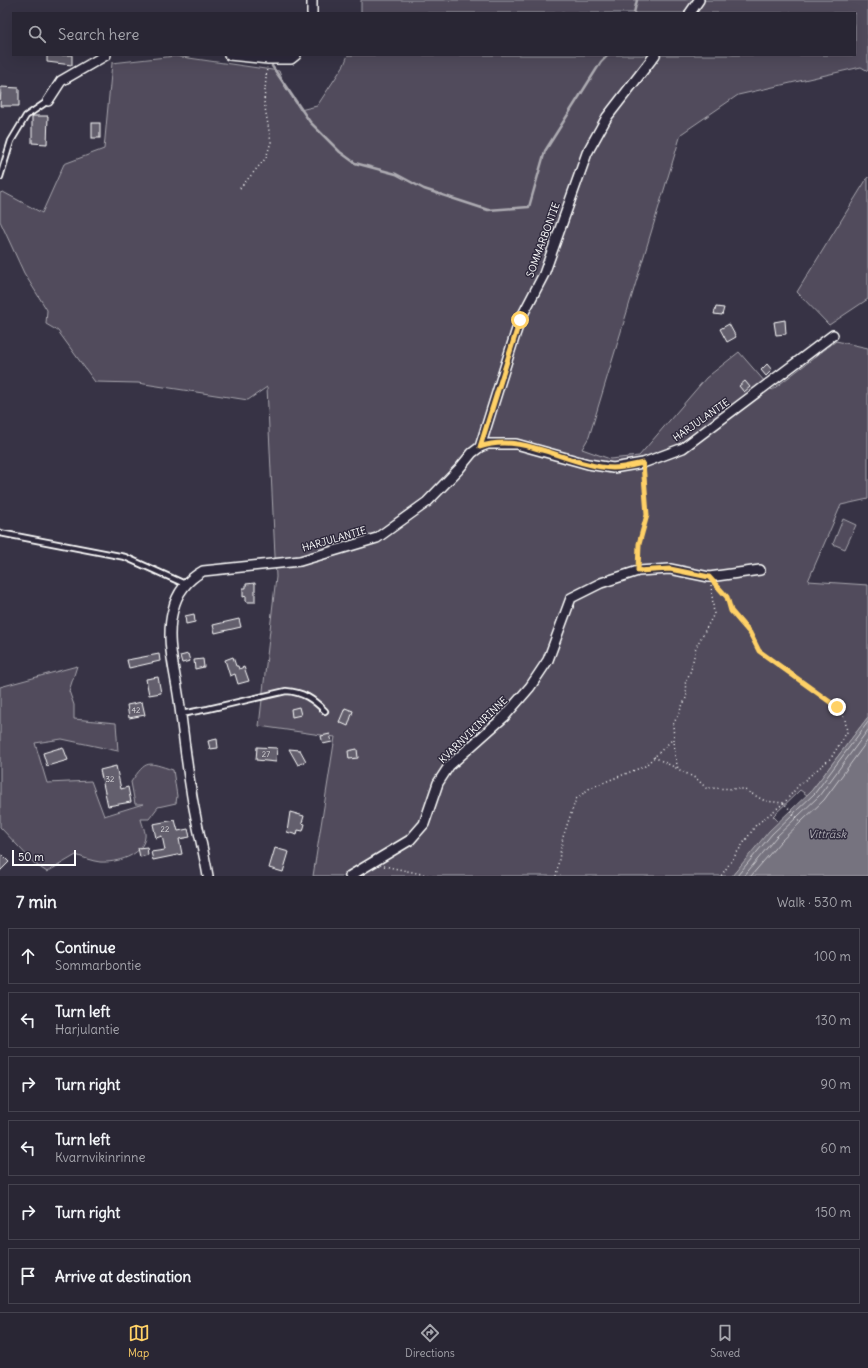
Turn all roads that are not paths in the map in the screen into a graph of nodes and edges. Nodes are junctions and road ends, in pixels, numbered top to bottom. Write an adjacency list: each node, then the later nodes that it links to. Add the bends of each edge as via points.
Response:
1 (312, 0): 3 (street)
2 (699, 0): 4 (street)
3 (312, 12)
4 (691, 12)
5 (104, 56): 9 (street, via 61,81)
6 (239, 56): 7 (street, via 268,59 291,59)
7 (295, 56)
8 (654, 56): 12 (street, SOMMARBONTIE, via 604,122 582,163 544,274 520,320)
9 (48, 101): 10 (lane, via 26,116 12,141)
10 (0, 177)
11 (833, 335): 12 (street, HARJULANTIE, via 683,448 643,463 613,468 588,464 516,444 488,444)
12 (480, 447): 15 (street, HARJULANTIE, via 427,502 377,538 300,561 203,571)
13 (0, 533): 15 (lane, via 125,557)
14 (760, 570): 19 (street, KVARNVIKINRINNE, via 709,577 670,569 638,571 601,583 572,598 548,660 530,687 504,717 449,766 438,783 424,824 410,840)
15 (185, 584): 17 (street, HARJULANTIE, via 177,598 170,631 171,654)
16 (325, 711): 17 (lane, via 306,695 286,691)
17 (181, 714): 18 (street, HARJULANTIE, via 191,792)
18 (208, 876)
19 (350, 876)

